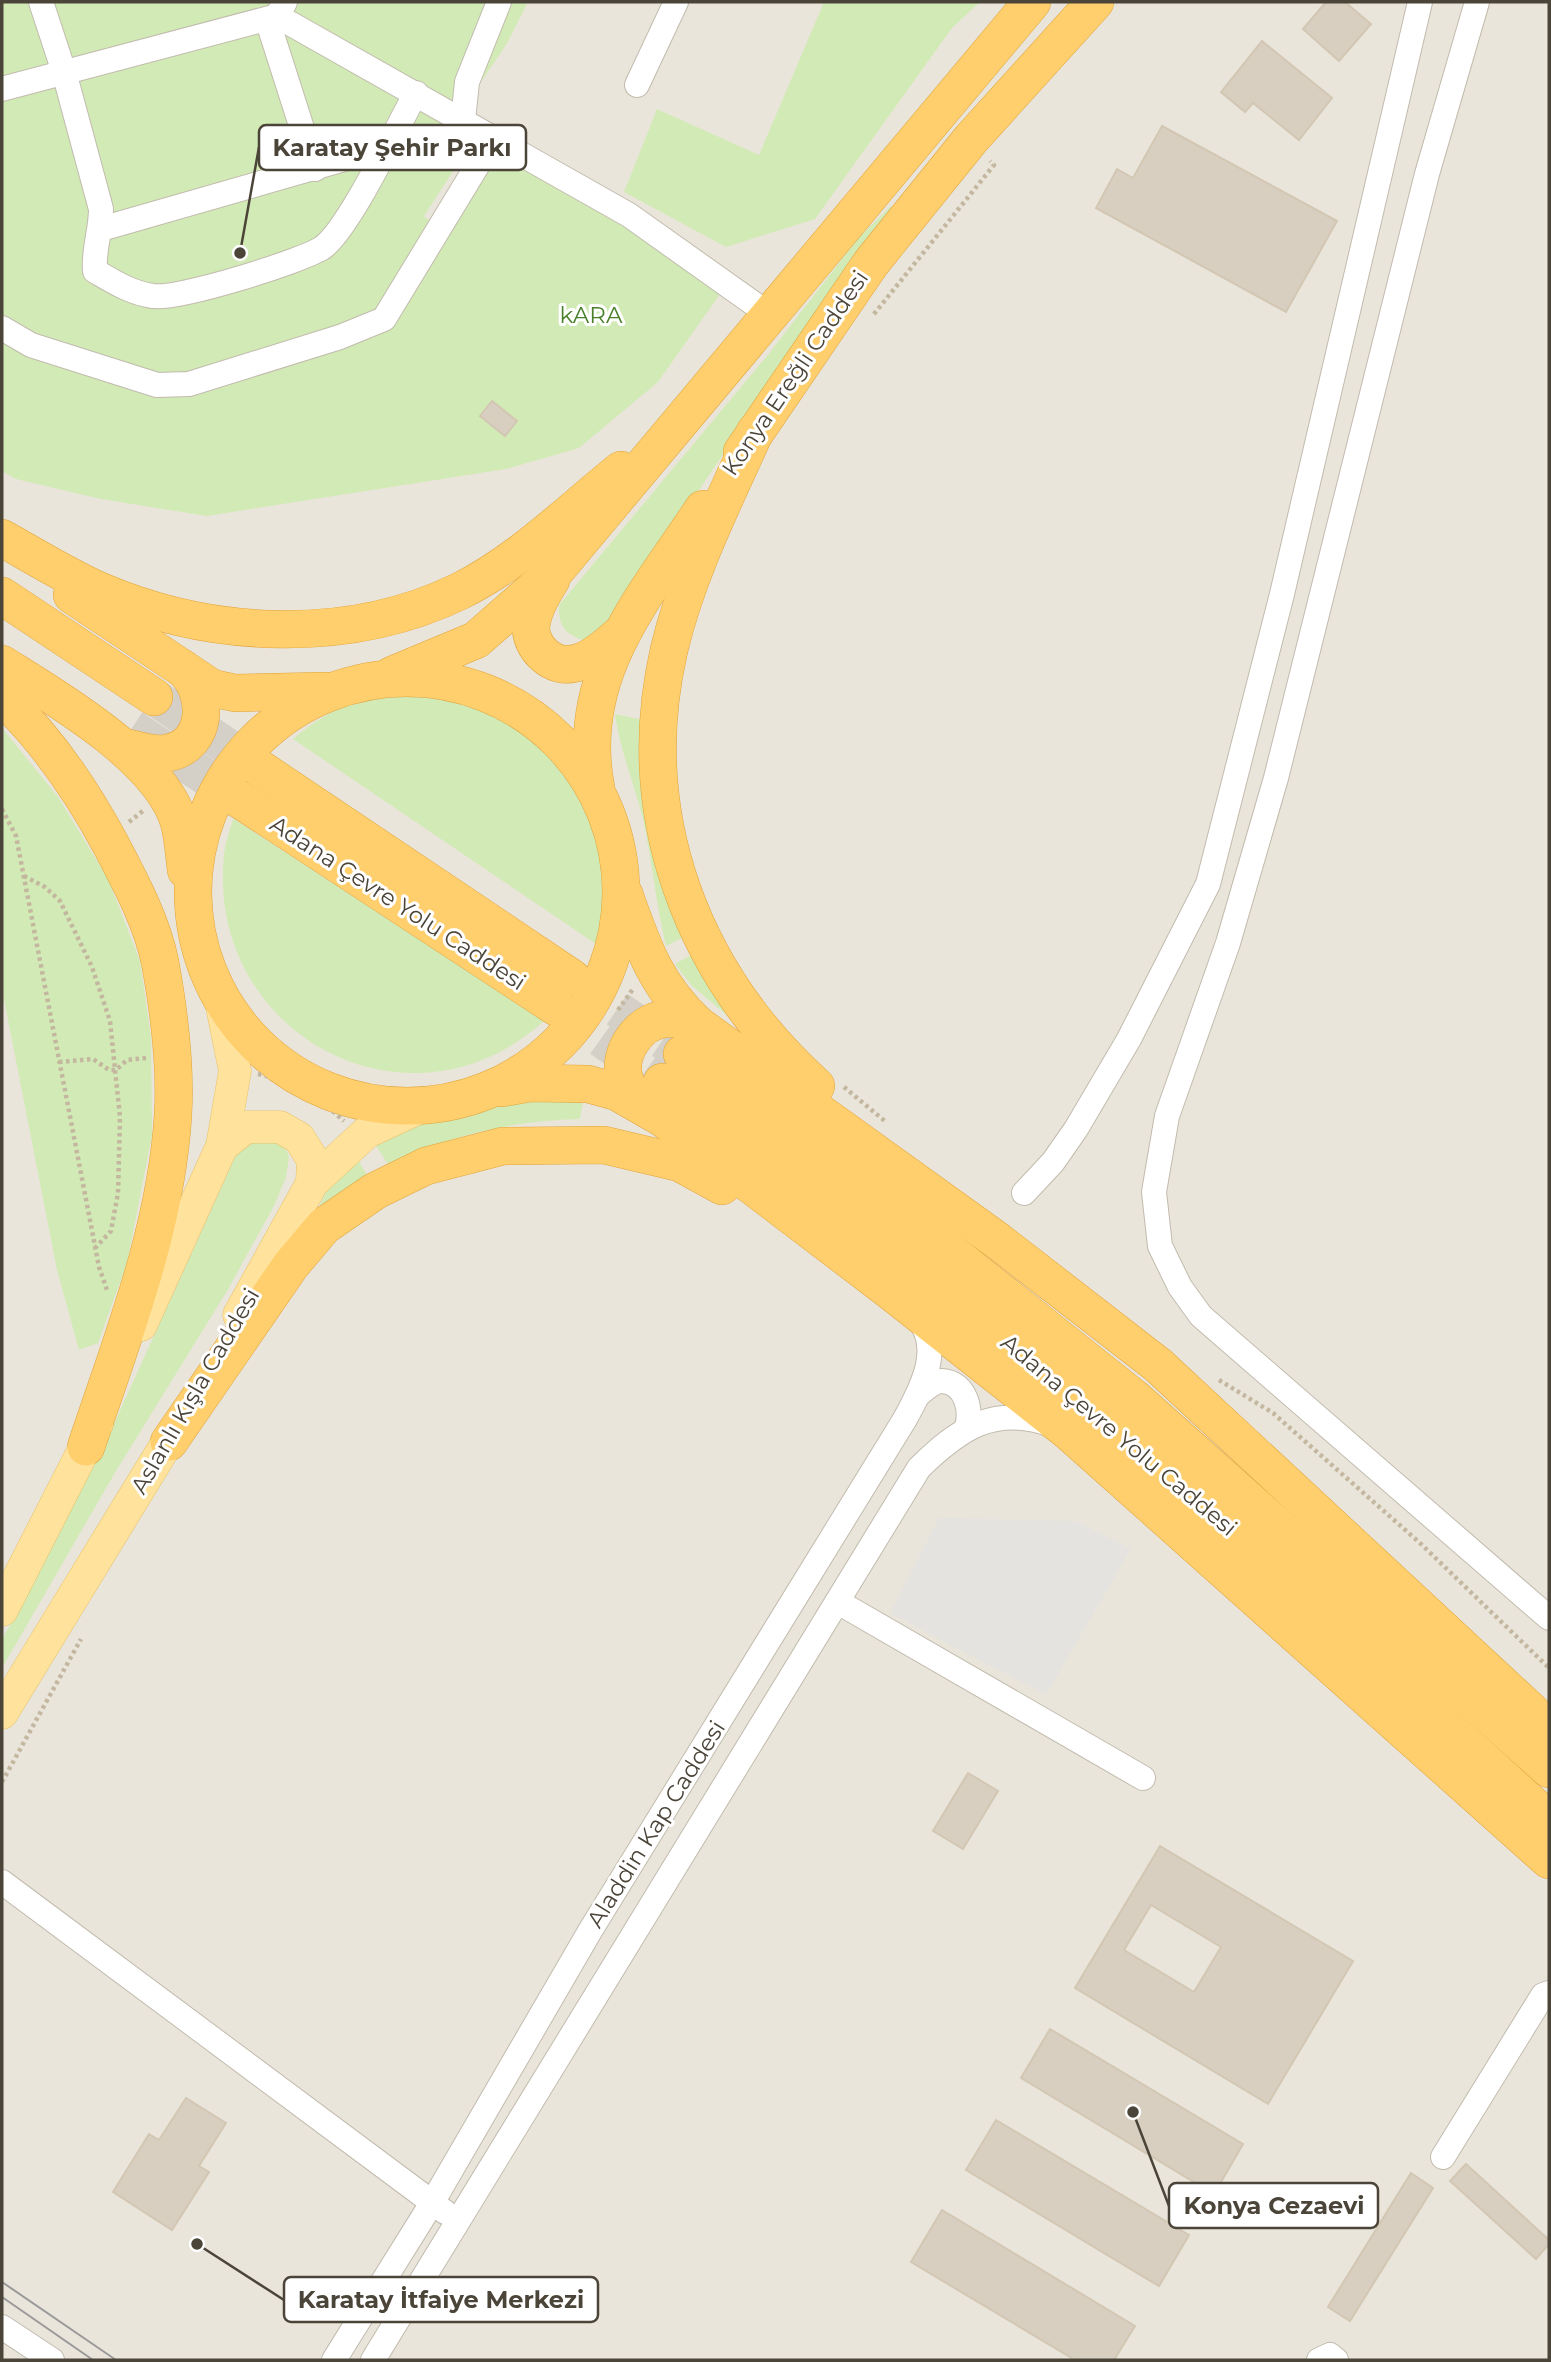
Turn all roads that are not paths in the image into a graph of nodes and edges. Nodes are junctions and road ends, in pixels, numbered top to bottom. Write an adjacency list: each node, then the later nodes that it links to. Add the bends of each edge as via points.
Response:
1 (41, 2): 9 (street)
2 (499, 2): 13 (street, via 467,82)
3 (676, 2): 10 (street)
4 (1032, 2): 18 (highway, Konya Ereğli Caddesi)
5 (1095, 2): 21 (highway, Konya Ereğli Caddesi, via 971,139 871,263)
6 (1420, 2): 46 (street, via 1279,607 1208,884 1129,1039 1076,1129)
7 (1477, 2): 57 (street, via 1427,174 1276,778 1228,943 1167,1116 1154,1192 1160,1246 1201,1316)
8 (277, 12): 9 (street); 12 (street); 16 (street)
9 (64, 72): 11 (street); 17 (street, via 101,209)
10 (637, 85)
11 (2, 89)
12 (415, 93): 13 (street); 15 (street)
13 (463, 120): 14 (street)
14 (494, 138): 18 (street, via 629,215); 19 (street, via 384,318 340,337 189,384 157,385 31,345)
15 (386, 147): 16 (street); 17 (street, via 341,227 323,248 226,284 157,297 131,291 95,271 94,253)
16 (315, 169): 17 (street)
17 (101, 229)
18 (771, 316): 20 (highway, Konya Ereğli Caddesi)
19 (2, 328)
20 (680, 424): 22 (highway, via 500,567 460,591 401,614 345,624 285,631 181,618 101,591); 24 (highway, Konya Ereğli Caddesi)
21 (755, 432): 26 (highway, Konya Ereğli Caddesi); 47 (highway, via 685,597 669,649 657,755 672,856 705,944 761,1032 823,1093)
22 (2, 538)
23 (2, 545): 29 (highway)
24 (556, 570): 26 (highway, via 535,610 531,630 536,646 560,664 579,664 597,656); 30 (highway, Konya Ereğli Caddesi, via 475,640)
25 (2, 596): 33 (highway)
26 (618, 636): 36 (highway, Konya Ereğli Caddesi, via 594,704 591,762)
27 (2, 641): 34 (highway)
28 (2, 664): 34 (highway)
29 (178, 665): 31 (highway, via 212,688 235,693); 34 (highway, via 200,690 202,718 192,737 182,748 156,754)
30 (381, 680): 31 (highway); 36 (highway, via 433,679 483,692 529,716 567,750)
31 (336, 690): 39 (highway, via 274,724 241,757 221,787 206,819 195,864)
32 (2, 697): 54 (highway, via 25,719 86,799 131,882 160,960 160,1060 173,1113 167,1169 151,1245)
33 (154, 697)
34 (128, 737): 39 (highway, via 178,820)
35 (259, 768): 37 (highway, Adana Çevre Yolu Caddesi, via 564,992)
36 (597, 792): 38 (highway, via 614,837)
37 (239, 799)
38 (621, 885): 41 (highway, via 653,971 680,1008); 42 (highway, via 613,949 586,1008 544,1057)
39 (197, 935): 40 (highway)
40 (220, 997): 43 (highway, via 243,1030 272,1059 305,1081 343,1097 382,1105); 44 (main road, via 235,1071)
41 (672, 1067): 42 (highway, via 617,1092 588,1084 530,1083); 47 (highway); 48 (highway); 60 (highway, Adana Çevre Yolu Caddesi, via 933,1238 1133,1397); 62 (highway, Adana Çevre Yolu Caddesi, via 1171,1475)
42 (488, 1090): 43 (highway)
43 (423, 1106): 45 (main road, Aslanlı Kışla Caddesi, via 366,1132)
44 (222, 1146): 45 (main road, via 246,1127 280,1127 299,1138 313,1160); 54 (main road)
45 (312, 1183): 53 (main road, Aslanlı Kışla Caddesi)
46 (1024, 1193)
47 (998, 1241): 59 (highway, via 1158,1365)
48 (840, 1252): 49 (highway); 53 (highway, via 680,1163 604,1145 545,1143 503,1146 450,1158 375,1191 324,1226 291,1265)
49 (889, 1290): 50 (street, Aladdin Kap Caddesi, via 922,1322 930,1370); 52 (highway)
50 (918, 1395): 51 (street, via 942,1381 952,1385 970,1407); 67 (street, Aladdin Kap Caddesi, via 590,1931)
51 (965, 1429): 52 (street, via 994,1418 1028,1416); 55 (street, Aladdin Kap Caddesi, via 919,1468)
52 (1069, 1432): 63 (highway)
53 (169, 1441): 58 (main road, Aslanlı Kışla Caddesi)
54 (86, 1447): 56 (main road)
55 (838, 1602): 61 (street); 68 (street, Aladdin Kap Caddesi)
56 (2, 1610)
57 (1549, 1618)
58 (2, 1713)
59 (1549, 1727)
60 (1549, 1769)
61 (1143, 1778)
62 (1549, 1820)
63 (1549, 1860)
64 (2, 1882): 67 (street)
65 (1549, 1993): 66 (street, via 1543,1995)
66 (1443, 2157)
67 (432, 2203): 68 (street); 71 (street, Aladdin Kap Caddesi)
68 (458, 2221): 72 (street, Aladdin Kap Caddesi)
69 (2, 2327): 70 (street)
70 (52, 2360)
71 (334, 2360)
72 (373, 2360)
73 (1319, 2360): 74 (street, via 1330,2356)
74 (1336, 2360)

